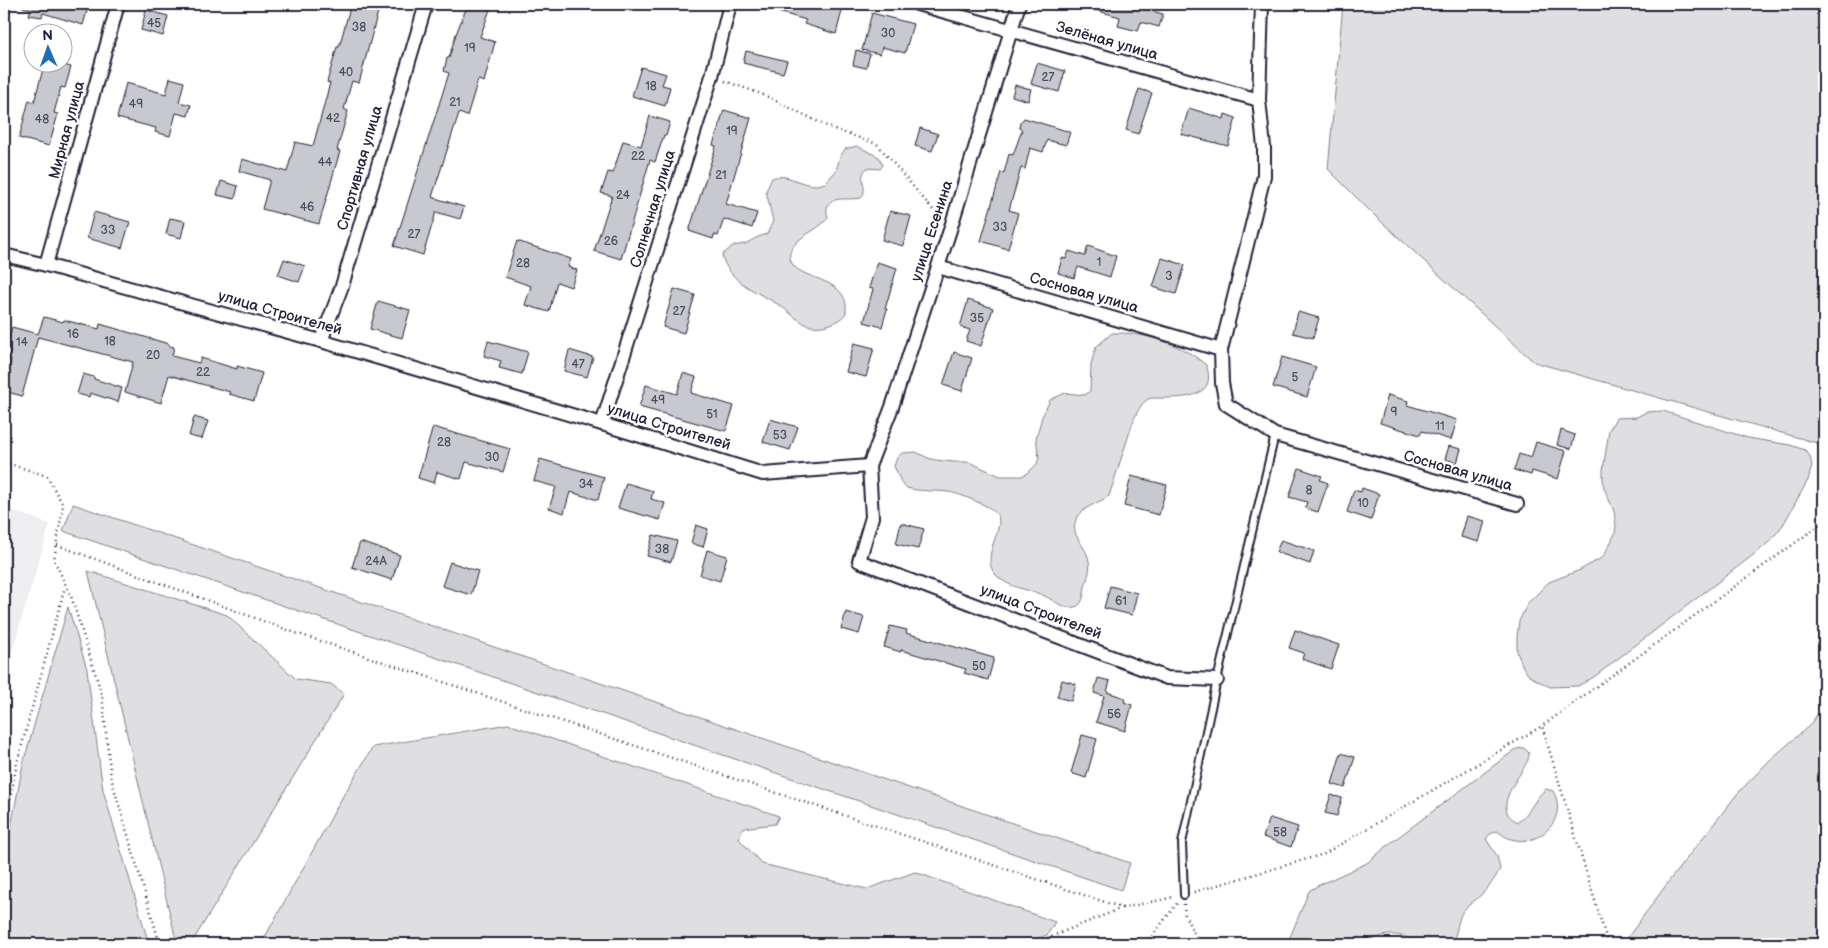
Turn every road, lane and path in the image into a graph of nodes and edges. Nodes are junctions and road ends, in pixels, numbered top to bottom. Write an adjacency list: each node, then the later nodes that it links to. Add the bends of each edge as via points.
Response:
1 (118, 4): 14 (street, Мирная улица)
2 (426, 4): 16 (street, Спортивная улица, via 342,286)
3 (730, 4): 10 (street, Солнечная улица)
4 (917, 4): 8 (street, Зелёная улица)
5 (1019, 4): 8 (street, улица Есенина)
6 (1262, 4): 11 (street)
7 (1816, 4): 9 (path)
8 (1011, 31): 11 (street, Зелёная улица); 12 (street, улица Есенина)
9 (1824, 42)
10 (712, 76): 12 (path, via 831,128 877,144); 18 (street, Солнечная улица)
11 (1259, 100): 17 (street, via 1264,176)
12 (950, 230): 15 (street, улица Есенина)
13 (4, 255): 14 (street, улица Строителей)
14 (46, 265): 16 (street, улица Строителей)
15 (938, 267): 17 (street, Сосновая улица); 21 (street, улица Есенина)
16 (321, 341): 18 (street, улица Строителей)
17 (1221, 350): 19 (street, Сосновая улица, via 1226,404)
18 (602, 424): 21 (street, улица Строителей, via 763,474)
19 (1275, 435): 22 (street, Сосновая улица); 26 (lane)
20 (4, 462): 24 (path, via 47,476 62,505)
21 (869, 466): 26 (street, улица Строителей, via 872,517 859,561 1167,678)
22 (1516, 504)
23 (1824, 522): 27 (path)
24 (57, 545): 25 (path, via 54,560); 30 (path, via 293,632)
25 (66, 585): 28 (path, via 17,763); 31 (path, via 102,695 111,778)
26 (1216, 680): 29 (lane, via 1182,843)
27 (1542, 726): 29 (path, via 1324,854); 35 (path)
28 (4, 834)
29 (1184, 895): 30 (path); 33 (path); 34 (path, via 1185,916)
30 (1123, 908): 32 (path)
31 (160, 944)
32 (1034, 944)
33 (1146, 944)
34 (1200, 944)
35 (1608, 944)

